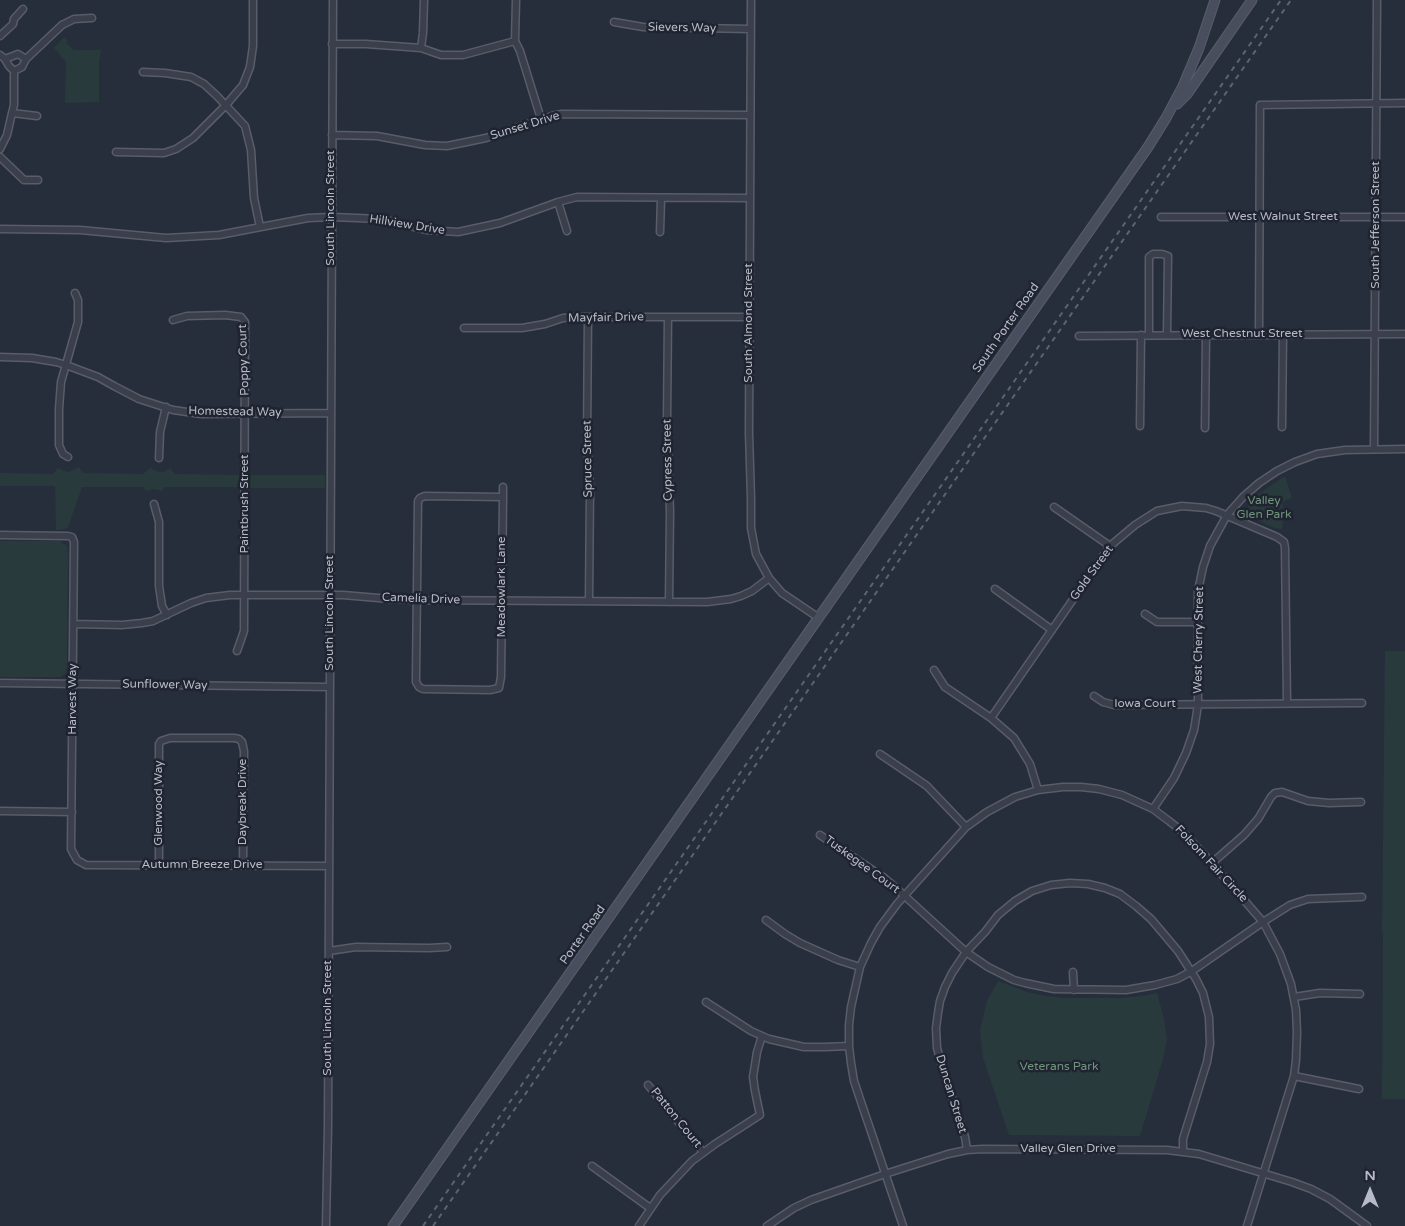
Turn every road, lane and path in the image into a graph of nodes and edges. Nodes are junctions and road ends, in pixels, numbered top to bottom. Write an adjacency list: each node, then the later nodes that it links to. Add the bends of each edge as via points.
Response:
1 (254, 0): 23 (street, via 250,67 242,85)
2 (333, 0): 15 (street, South Lincoln Street)
3 (424, 0): 16 (street)
4 (516, 0): 14 (street)
5 (751, 0): 12 (street, South Almond Street)
6 (1216, 0): 24 (street, South Porter Road, via 1199,48)
7 (1252, 0): 24 (street, via 1187,94)
8 (1377, 0): 21 (street, South Jefferson Street)
9 (23, 9): 13 (street)
10 (92, 18): 18 (street, via 74,19 62,25)
11 (614, 22): 12 (street, Sievers Way, via 643,27)
12 (751, 29): 26 (street, South Almond Street)
13 (0, 36)
14 (515, 41): 16 (street, via 463,55 442,55); 28 (street)
15 (332, 44): 16 (street); 29 (street, South Lincoln Street)
16 (421, 48)
17 (3, 57): 18 (street, via 18,54); 19 (street)
18 (26, 59): 19 (street, via 22,67)
19 (14, 71): 25 (street)
20 (143, 72): 23 (street, via 191,77 204,84)
21 (1376, 103): 22 (street); 39 (street, via 1260,104); 40 (street, South Jefferson Street)
22 (1405, 103)
23 (226, 105): 31 (street, via 193,138 176,149 164,154); 42 (street, via 245,126)
24 (1171, 109): 90 (street, South Porter Road, via 1129,176)
25 (12, 113): 27 (street); 30 (street)
26 (750, 115): 28 (street, Sunset Drive, via 576,114); 35 (street, South Almond Street)
27 (37, 116)
28 (541, 120): 29 (street, Sunset Drive, via 486,138 447,146 377,136)
29 (332, 135): 37 (street, South Lincoln Street)
30 (0, 149)
31 (116, 152)
32 (0, 158): 33 (street, via 24,180)
33 (38, 180)
34 (661, 198): 35 (street, Hillview Drive); 36 (street, Hillview Drive, via 577,197); 45 (street)
35 (750, 198): 49 (street, South Almond Street)
36 (558, 202): 37 (street, Hillview Drive, via 500,223 458,232 428,230 381,219); 44 (street)
37 (332, 217): 42 (street, Hillview Drive); 65 (street, South Lincoln Street)
38 (1161, 217): 39 (street, West Walnut Street)
39 (1260, 217): 40 (street, West Walnut Street); 52 (street)
40 (1376, 217): 41 (street, West Walnut Street); 54 (street, South Jefferson Street)
41 (1405, 217)
42 (260, 227): 43 (street, Hillview Drive, via 218,235 166,238 80,230)
43 (0, 229)
44 (567, 231)
45 (660, 232)
46 (75, 293): 62 (street, via 78,322)
47 (588, 316): 48 (street, Mayfair Drive); 51 (street, Mayfair Drive, via 563,318 522,328); 86 (street, Spruce Street)
48 (668, 317): 49 (street, Mayfair Drive); 87 (street, Cypress Street)
49 (749, 317): 80 (street, South Almond Street, via 751,528 756,554)
50 (173, 320): 64 (street, Poppy Court, via 195,315 236,316 244,320)
51 (464, 328)
52 (1259, 334): 53 (street, West Chestnut Street); 59 (street, West Chestnut Street)
53 (1283, 334): 54 (street, West Chestnut Street); 67 (street)
54 (1375, 334): 55 (street, West Chestnut Street); 69 (street, South Jefferson Street)
55 (1405, 334)
56 (1141, 335): 57 (street, West Chestnut Street); 60 (street, West Chestnut Street); 66 (street)
57 (1149, 335): 58 (street, West Chestnut Street); 58 (street, via 1149,257 1162,254 1168,256)
58 (1167, 335): 59 (street, West Chestnut Street)
59 (1206, 335): 68 (street)
60 (1079, 336)
61 (0, 357): 62 (street, Homestead Way, via 32,358)
62 (66, 365): 63 (street, Homestead Way); 71 (street, via 59,399 59,445)
63 (166, 407): 64 (street, Homestead Way, via 201,414); 72 (street, via 160,432)
64 (246, 413): 65 (street, Homestead Way); 82 (street, Paintbrush Street)
65 (331, 413): 83 (street, South Lincoln Street)
66 (1140, 426)
67 (1282, 427)
68 (1205, 428)
69 (1374, 449): 70 (street, West Cherry Street); 77 (street, West Cherry Street, via 1317,454 1295,462 1258,483)
70 (1405, 449)
71 (68, 457)
72 (159, 458)
73 (503, 487): 74 (street, Meadowlark Lane)
74 (503, 497): 84 (street, via 420,498); 85 (street, Meadowlark Lane)
75 (154, 504): 89 (street, via 159,522 159,591)
76 (1054, 507): 79 (street)
77 (1228, 516): 79 (street, Gold Street, via 1206,508 1182,506 1157,512); 91 (street, West Cherry Street, via 1210,546 1203,567 1198,591); 101 (street, Gold Street, via 1284,542)
78 (0, 535): 92 (street, Harvest Way, via 72,537)
79 (1110, 546): 93 (street, Gold Street)
80 (769, 578): 87 (street, Camelia Drive, via 752,591 731,599); 90 (street, South Almond Street, via 782,592)
81 (995, 589): 93 (street)
82 (244, 594): 83 (street, Camelia Drive); 89 (street, Camelia Drive, via 206,598); 94 (street, Paintbrush Street, via 244,632)
83 (331, 595): 84 (street, Camelia Drive); 99 (street, South Lincoln Street)
84 (417, 600): 85 (street, Camelia Drive); 85 (street, Meadowlark Lane, via 416,682 419,687 429,690 490,690 499,688 501,677)
85 (502, 600): 86 (street, Camelia Drive)
86 (589, 601): 87 (street, Camelia Drive)
87 (668, 602)
88 (1145, 614): 91 (street, via 1157,622)
89 (167, 615): 92 (street, Camelia Drive, via 153,621 122,625)
90 (819, 618): 95 (street, South Porter Road)
91 (1198, 622): 103 (street, West Cherry Street)
92 (73, 624): 98 (street, Harvest Way)
93 (1052, 630): 104 (street, Gold Street)
94 (237, 651)
95 (792, 657): 146 (street, Porter Road)
96 (934, 670): 104 (street, via 945,687)
97 (0, 683): 98 (street, Sunflower Way)
98 (73, 684): 99 (street, Sunflower Way); 111 (street, Harvest Way)
99 (330, 687): 118 (street, South Lincoln Street)
100 (1094, 696): 103 (street, Iowa Court, via 1114,705)
101 (1287, 703): 102 (street, Iowa Court); 103 (street, Iowa Court)
102 (1362, 703)
103 (1198, 705): 109 (street, West Cherry Street, via 1186,753)
104 (991, 718): 107 (street, via 1014,738 1030,764)
105 (161, 741): 116 (street, Glenwood Way); 117 (street, Daybreak Drive, via 170,738 234,738 241,741 244,746)
106 (880, 754): 112 (street, via 927,786)
107 (1038, 790): 109 (street, Folsom Fair Circle, via 1082,787 1122,795); 112 (street, Folsom Fair Circle, via 1001,804)
108 (1361, 802): 115 (street, via 1315,801 1275,793 1244,835)
109 (1153, 809): 115 (street, Folsom Fair Circle, via 1183,832)
110 (0, 811): 111 (street)
111 (72, 812): 114 (street, Harvest Way, via 71,849)
112 (966, 826): 119 (street, Folsom Fair Circle)
113 (820, 835): 119 (street, Tuskegee Court)
114 (78, 860): 116 (street, Autumn Breeze Drive, via 86,865)
115 (1212, 863): 122 (street, Folsom Fair Circle)
116 (159, 865): 117 (street, Autumn Breeze Drive)
117 (243, 865): 118 (street, Autumn Breeze Drive)
118 (328, 866): 124 (street, South Lincoln Street)
119 (904, 896): 125 (street, Tuskegee Court); 126 (street, Folsom Fair Circle, via 880,927)
120 (1362, 896): 122 (street, Tuskegee Court, via 1308,899 1290,905)
121 (766, 920): 126 (street, via 800,943)
122 (1263, 922): 127 (street, Tuskegee Court); 131 (street, Folsom Fair Circle, via 1280,954)
123 (447, 947): 124 (street, via 356,947)
124 (329, 951): 145 (street, South Lincoln Street)
125 (966, 952): 127 (street, Duncan Street, via 998,915 1032,891 1051,884 1088,884 1120,894 1136,906); 129 (street, Tuskegee Court, via 1014,980 1054,990); 138 (street, Duncan Street, via 945,986 936,1028 939,1057)
126 (860, 967): 134 (street, Folsom Fair Circle, via 851,1007)
127 (1192, 971): 129 (street, Tuskegee Court, via 1177,979 1135,990); 140 (street, Duncan Street, via 1207,1004 1210,1044 1183,1138)
128 (1073, 972): 129 (street)
129 (1074, 990)
130 (1360, 994): 131 (street, via 1320,993)
131 (1294, 997): 135 (street, Folsom Fair Circle, via 1298,1032)
132 (706, 1002): 133 (street)
133 (762, 1036): 134 (street, via 804,1046); 139 (street, via 754,1077 760,1115)
134 (849, 1046): 142 (street, Folsom Fair Circle, via 854,1081)
135 (1294, 1076): 137 (street); 143 (street, Folsom Fair Circle)
136 (648, 1085): 139 (street, Patton Court)
137 (1359, 1089)
138 (967, 1150): 140 (street, Valley Glen Drive); 142 (street, Valley Glen Drive)
139 (703, 1152): 144 (street)
140 (1182, 1152): 143 (street, Valley Glen Drive, via 1200,1154)
141 (592, 1166): 144 (street)
142 (885, 1174): 148 (street, Valley Glen Drive, via 810,1200); 149 (street, Folsom Fair Circle)
143 (1264, 1174): 150 (street, Folsom Fair Circle); 151 (street, Valley Glen Drive, via 1318,1193)
144 (650, 1208): 147 (street)
145 (326, 1226)
146 (393, 1226)
147 (638, 1226)
148 (767, 1226)
149 (903, 1226)
150 (1248, 1226)
151 (1367, 1226)

